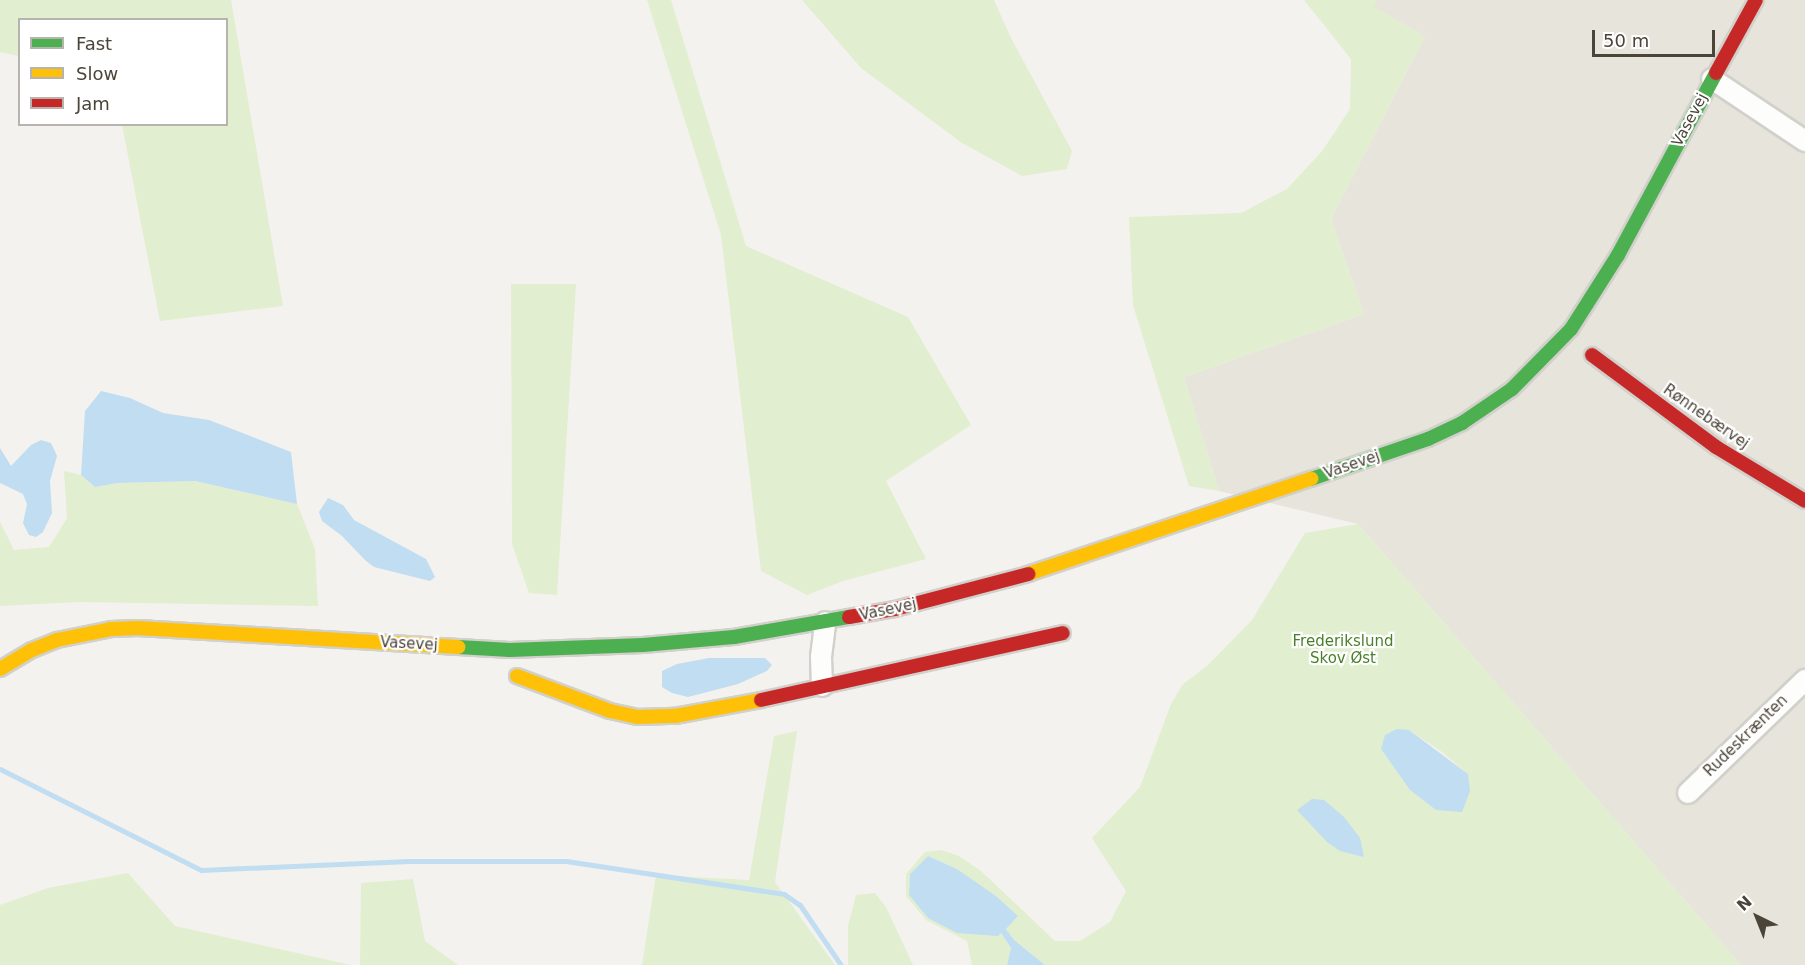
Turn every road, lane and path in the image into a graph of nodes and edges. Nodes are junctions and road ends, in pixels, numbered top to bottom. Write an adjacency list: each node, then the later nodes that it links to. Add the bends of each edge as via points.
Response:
1 (1756, 0): 2 (street, Vasevej)
2 (1712, 79): 3 (street, Vasevej); 6 (street, Vasevej, via 1618,255 1571,329 1512,389 1462,423 1428,439 1097,553 986,587)
3 (1805, 141)
4 (1592, 355): 5 (street, Rønnebærvej, via 1716,447)
5 (1805, 501)
6 (825, 622): 8 (street, Vasevej, via 734,637 510,650 111,628 57,640); 11 (street)
7 (1063, 633): 11 (street)
8 (0, 669)
9 (517, 675): 11 (street, via 610,711 638,717 725,708)
10 (1805, 680): 12 (street, Rudeskrænten)
11 (822, 686)
12 (1688, 793)

